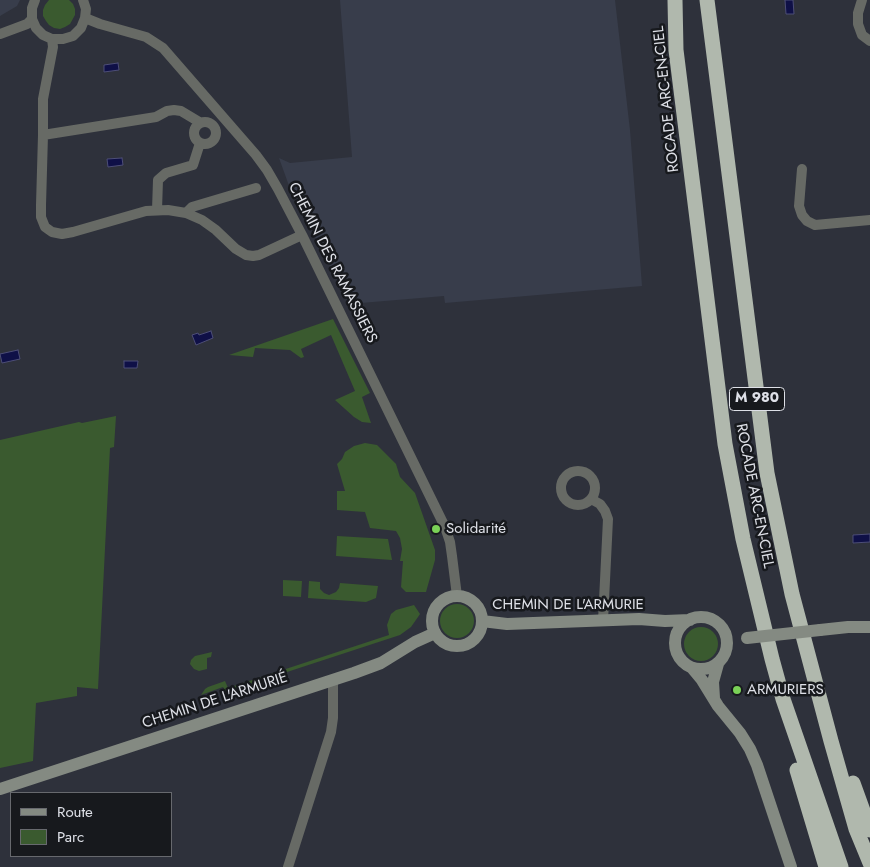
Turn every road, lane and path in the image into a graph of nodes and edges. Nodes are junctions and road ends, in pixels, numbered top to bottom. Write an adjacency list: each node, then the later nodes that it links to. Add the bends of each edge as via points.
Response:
1 (35, 0): 9 (street)
2 (83, 0): 8 (street)
3 (665, 0): 13 (highway)
4 (675, 0): 13 (highway, ROCADE ARC-EN-CIEL / M 980)
5 (707, 0): 14 (highway, ROCADE ARC-EN-CIEL / M 980)
6 (717, 0): 14 (highway, via 720,46)
7 (862, 0): 12 (street, via 858,24 862,35)
8 (85, 18): 11 (street, via 73,36); 23 (street, CHEMIN DES RAMASSIERS, via 146,36 163,48 256,155)
9 (32, 19): 10 (street); 11 (street, via 36,28)
10 (0, 34)
11 (52, 39): 16 (street, via 43,99)
12 (870, 41)
13 (676, 50): 38 (highway, ROCADE ARC-EN-CIEL / M 980, via 725,444 743,539)
14 (713, 52): 39 (highway, ROCADE ARC-EN-CIEL / M 980, via 767,473 792,594)
15 (201, 123): 16 (street, via 174,110 156,117); 17 (street, via 194,132); 17 (street, via 210,123 216,134 212,142)
16 (44, 134): 20 (street, via 41,217 45,227 52,232 73,232)
17 (200, 143): 20 (street, via 193,166 166,173 158,180)
18 (802, 169): 22 (street, via 799,206 807,222 815,225)
19 (256, 188): 21 (street, via 192,207)
20 (157, 210): 21 (street)
21 (186, 213): 23 (street, via 210,225 240,253 253,256)
22 (870, 220)
23 (302, 235): 25 (street, CHEMIN DES RAMASSIERS, via 445,527 450,542)
24 (591, 499): 27 (street, via 600,504 608,519)
25 (456, 596): 29 (street, via 475,603); 31 (street, via 435,608)
26 (690, 620): 28 (street, CHEMIN DE L'ARMURIE); 32 (street, via 696,617 712,619 720,624); 33 (street, via 679,628)
27 (603, 621): 28 (street, CHEMIN DE L'ARMURIE); 29 (street, CHEMIN DE L'ARMURIE)
28 (653, 621): 33 (street, CHEMIN DE L'ARMURIE, via 669,632)
29 (482, 622): 31 (street, via 477,637 463,646 446,644)
30 (870, 627): 32 (street, bridge)
31 (434, 633): 36 (street, CHEMIN DE L'ARMURIÉ, via 380,662)
32 (728, 640): 34 (street, via 726,653)
33 (675, 641): 35 (street, via 677,654)
34 (718, 664): 35 (street, via 706,670); 37 (street, via 713,682)
35 (692, 668): 37 (street)
36 (333, 680): 40 (street, CHEMIN DE L'ARMURIÉ); 43 (street, via 331,732)
37 (714, 698): 44 (street, via 750,749)
38 (783, 699): 45 (highway, via 782,718); 46 (highway, ROCADE ARC-EN-CIEL / M 980)
39 (831, 741): 41 (highway, via 843,754); 42 (highway, ROCADE ARC-EN-CIEL / M 980, via 856,829)
40 (0, 788)
41 (870, 830)
42 (870, 863)
43 (288, 867)
44 (790, 867)
45 (826, 867)
46 (841, 867)

